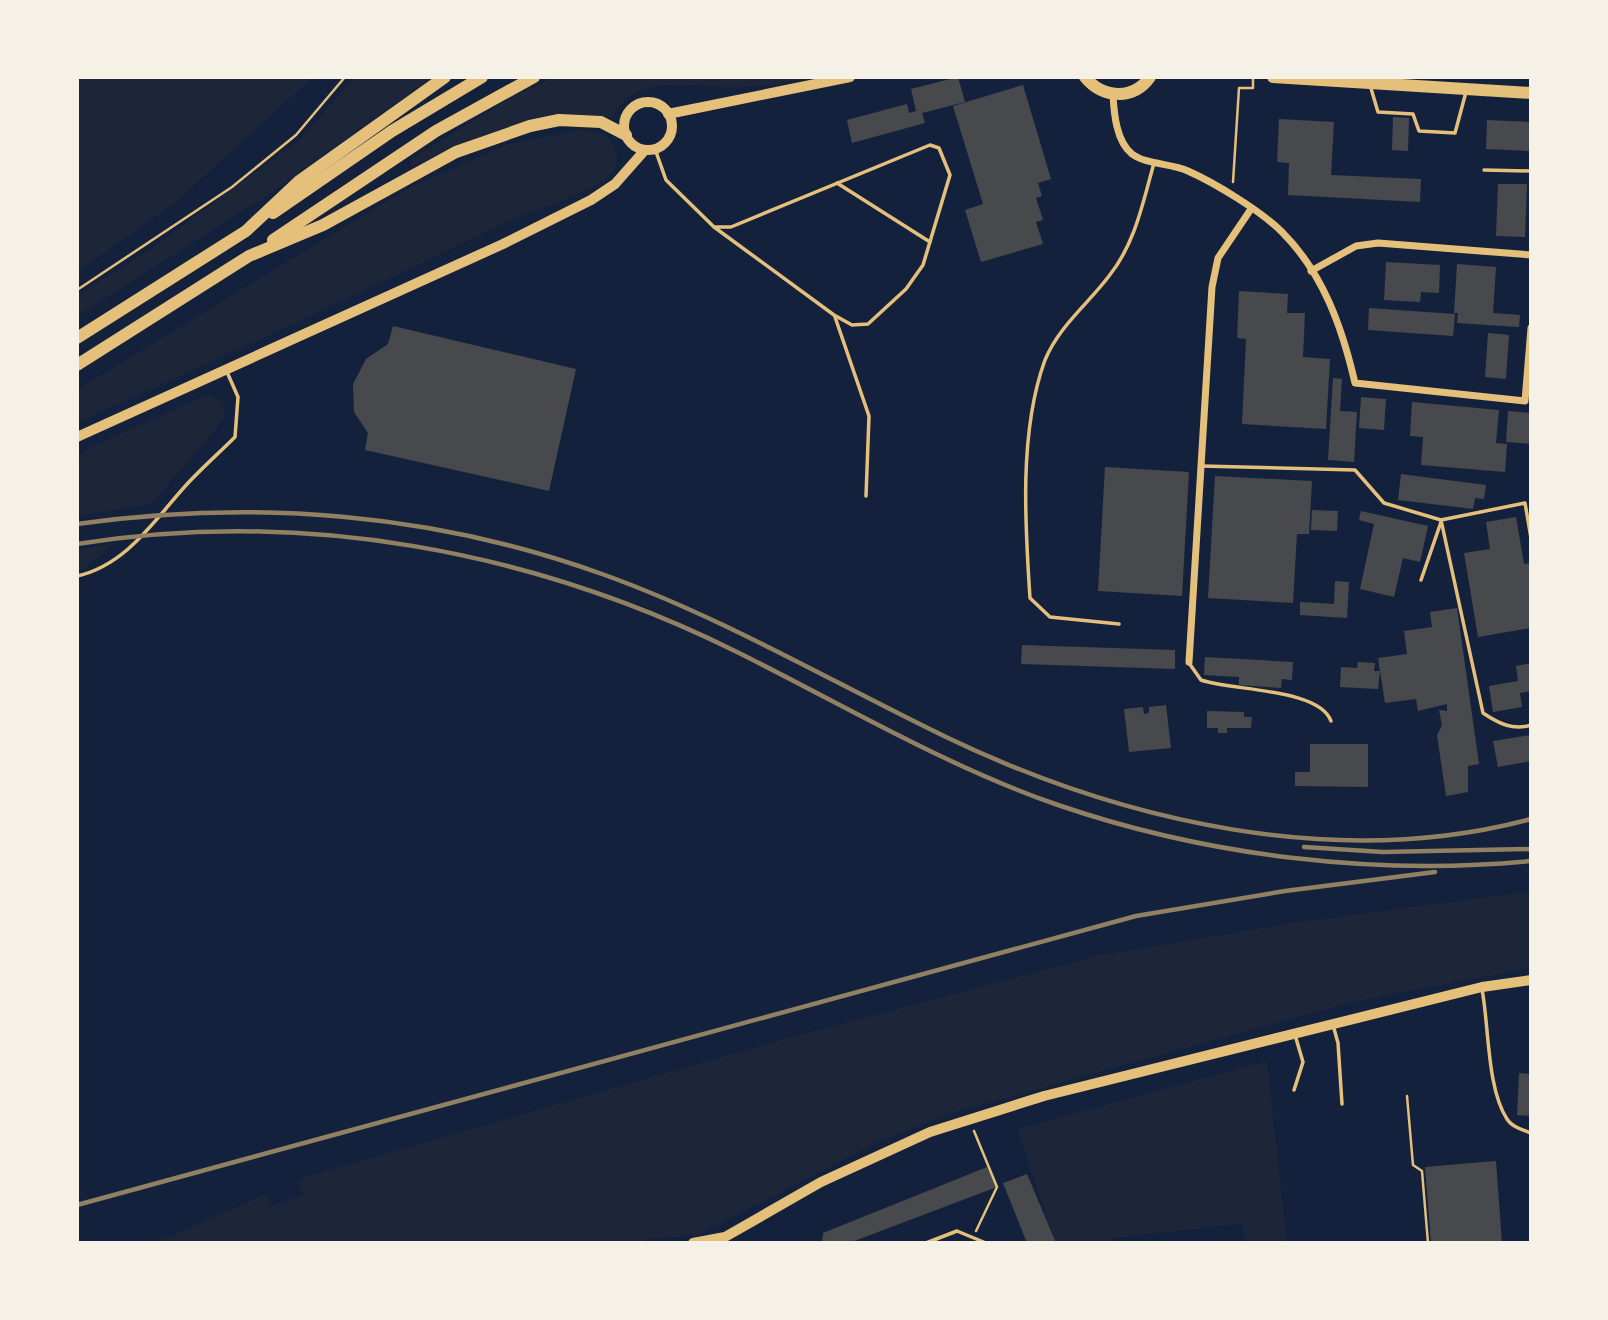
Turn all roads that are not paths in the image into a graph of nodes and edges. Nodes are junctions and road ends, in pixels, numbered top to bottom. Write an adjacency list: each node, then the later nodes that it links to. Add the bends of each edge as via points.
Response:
1 (445, 77): 22 (main road, via 298,182)
2 (482, 77): 22 (main road, via 392,131)
3 (534, 77): 25 (main road, via 436,131)
4 (850, 77): 13 (main road)
5 (1085, 77): 12 (main road, via 1102,92)
6 (1162, 77): 8 (main road)
7 (1273, 77): 9 (main road)
8 (1148, 79): 12 (main road, via 1126,94)
9 (1369, 83): 10 (main road); 10 (lane, via 1378,112 1413,114 1419,131 1455,133)
10 (1467, 90): 11 (main road)
11 (1531, 93)
12 (1113, 94): 16 (street, via 1121,139 1132,154)
13 (668, 114): 14 (main road, via 649,102 634,107 625,119); 15 (main road, via 671,135)
14 (626, 135): 15 (main road, via 633,145); 25 (main road, via 601,122 578,118 530,126 456,152 323,225)
15 (650, 150): 21 (lane, via 666,180); 31 (main road, via 591,200)
16 (1154, 161): 20 (street, via 1188,171); 39 (lane, via 1130,241 1110,276 1064,328 1046,360 1030,422 1026,533 1030,598 1050,617)
17 (1484, 170): 18 (lane)
18 (1531, 171)
19 (837, 183): 21 (lane, via 732,227); 23 (lane); 23 (lane, via 930,145 939,148 950,175)
20 (1251, 209): 26 (street, via 1281,231); 33 (street, via 1218,258 1212,287)
21 (714, 227): 27 (lane)
22 (246, 231): 29 (main road)
23 (930, 242): 27 (lane, via 923,265 886,311 868,324 852,324)
24 (1531, 255): 26 (street, via 1378,243 1356,246)
25 (249, 256): 30 (main road)
26 (1311, 271): 28 (street, via 1344,336 1355,383 1525,401)
27 (834, 315): 34 (lane, via 869,416)
28 (1531, 328)
29 (77, 338)
30 (77, 365)
31 (225, 368): 32 (main road); 37 (lane, via 238,397 235,437 128,550 98,571)
32 (77, 437)
33 (1202, 466): 35 (lane, via 1355,470 1384,503); 40 (street)
34 (866, 496)
35 (1441, 520): 36 (lane, via 1525,503); 38 (lane); 42 (lane, via 1483,713 1499,724)
36 (1531, 538)
37 (77, 576)
38 (1421, 580)
39 (1119, 624)
40 (1189, 662): 41 (lane, via 1201,680 1306,699 1324,709)
41 (1331, 721)
42 (1531, 725)
43 (1531, 980): 44 (street)
44 (1482, 987): 45 (street); 49 (lane, via 1491,1073 1507,1120)
45 (1333, 1023): 46 (street); 48 (lane)
46 (1295, 1032): 47 (lane, via 1303,1062); 50 (street, via 1044,1096 930,1132 821,1182)
47 (1294, 1090)
48 (1342, 1104)
49 (1531, 1133)
50 (724, 1240): 51 (street)
51 (694, 1243)
52 (926, 1243): 53 (lane, via 957,1231)
53 (986, 1243)

